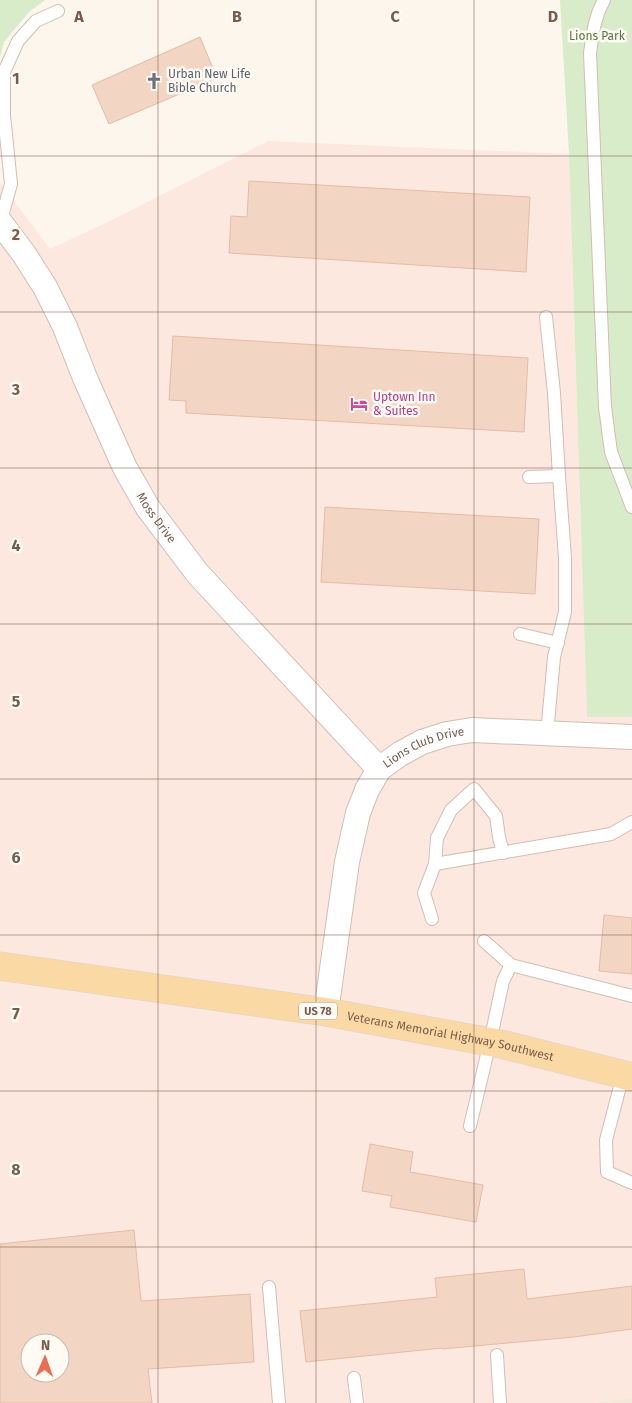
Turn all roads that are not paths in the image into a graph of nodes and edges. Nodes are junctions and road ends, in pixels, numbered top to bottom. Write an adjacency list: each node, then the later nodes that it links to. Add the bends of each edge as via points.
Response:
1 (604, 0): 7 (lane, via 597,13 590,53 605,407 611,452)
2 (58, 11): 3 (lane, via 36,21 18,42 4,72 4,115 11,184)
3 (0, 222): 12 (street, Moss Drive, via 45,288 124,468 148,508 198,574)
4 (546, 317): 5 (lane)
5 (559, 476): 6 (lane); 9 (lane, via 566,597)
6 (529, 477)
7 (632, 506)
8 (520, 634): 9 (lane)
9 (558, 643): 10 (lane)
10 (547, 734): 11 (street, Lions Club Drive); 12 (street, Lions Club Drive, via 472,730 447,734 422,742)
11 (632, 737)
12 (379, 769): 21 (street, Lions Club Drive, via 358,813 347,862)
13 (632, 822): 14 (lane, via 610,834)
14 (503, 852): 15 (lane); 15 (lane, via 496,816 474,789 451,810 437,838)
15 (435, 864): 16 (lane, via 424,893)
16 (432, 919)
17 (484, 942): 18 (lane)
18 (511, 965): 20 (lane); 22 (lane, via 503,981)
19 (0, 966): 21 (main road, Veterans Memorial Highway Southwest / US 78)
20 (632, 996)
21 (326, 1012): 22 (main road, Veterans Memorial Highway Southwest / US 78)
22 (490, 1042): 23 (main road, Veterans Memorial Highway Southwest / US 78); 24 (lane)
23 (627, 1076): 25 (lane, via 606,1140 607,1172)
24 (470, 1126)
25 (632, 1183)
26 (269, 1287): 29 (lane)
27 (497, 1355): 31 (lane)
28 (354, 1378): 30 (lane)
29 (279, 1403)
30 (357, 1403)
31 (500, 1403)

